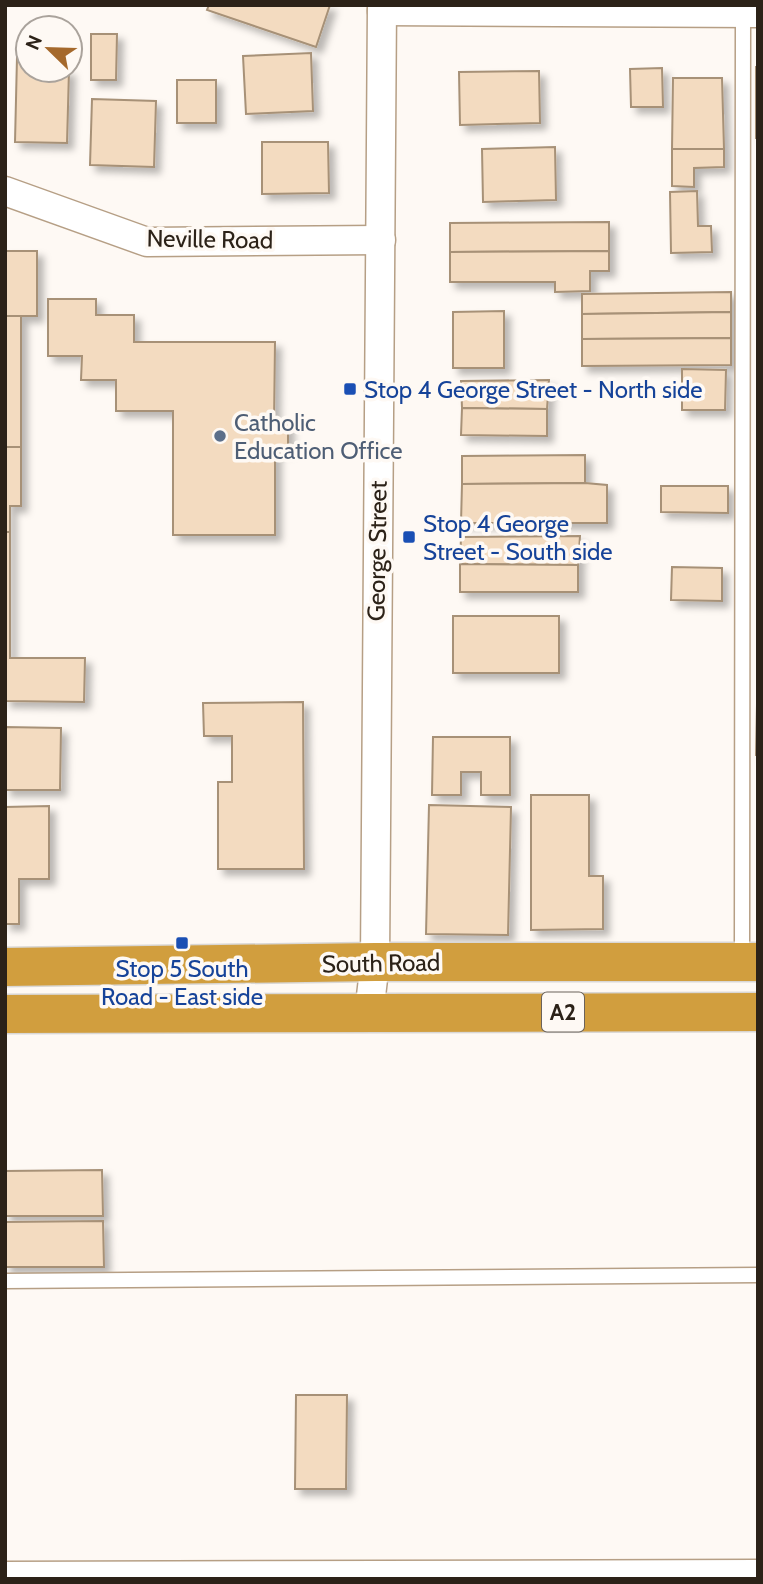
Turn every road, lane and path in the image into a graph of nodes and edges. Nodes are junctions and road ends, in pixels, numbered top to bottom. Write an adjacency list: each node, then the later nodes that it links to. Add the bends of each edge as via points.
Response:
1 (382, 8): 2 (street); 4 (street, George Street)
2 (750, 13): 6 (lane)
3 (5, 191): 4 (street, Neville Road, via 147,242)
4 (381, 240): 5 (street, George Street)
5 (375, 962): 6 (highway, South Road / A2); 7 (highway, South Road / A2); 9 (street, George Street)
6 (750, 962)
7 (5, 967)
8 (758, 1012): 9 (highway, South Road / A2)
9 (369, 1013): 10 (highway, South Road / A2)
10 (5, 1014)
11 (758, 1275): 12 (lane)
12 (5, 1281)
13 (758, 1574): 14 (street)
14 (5, 1576)

